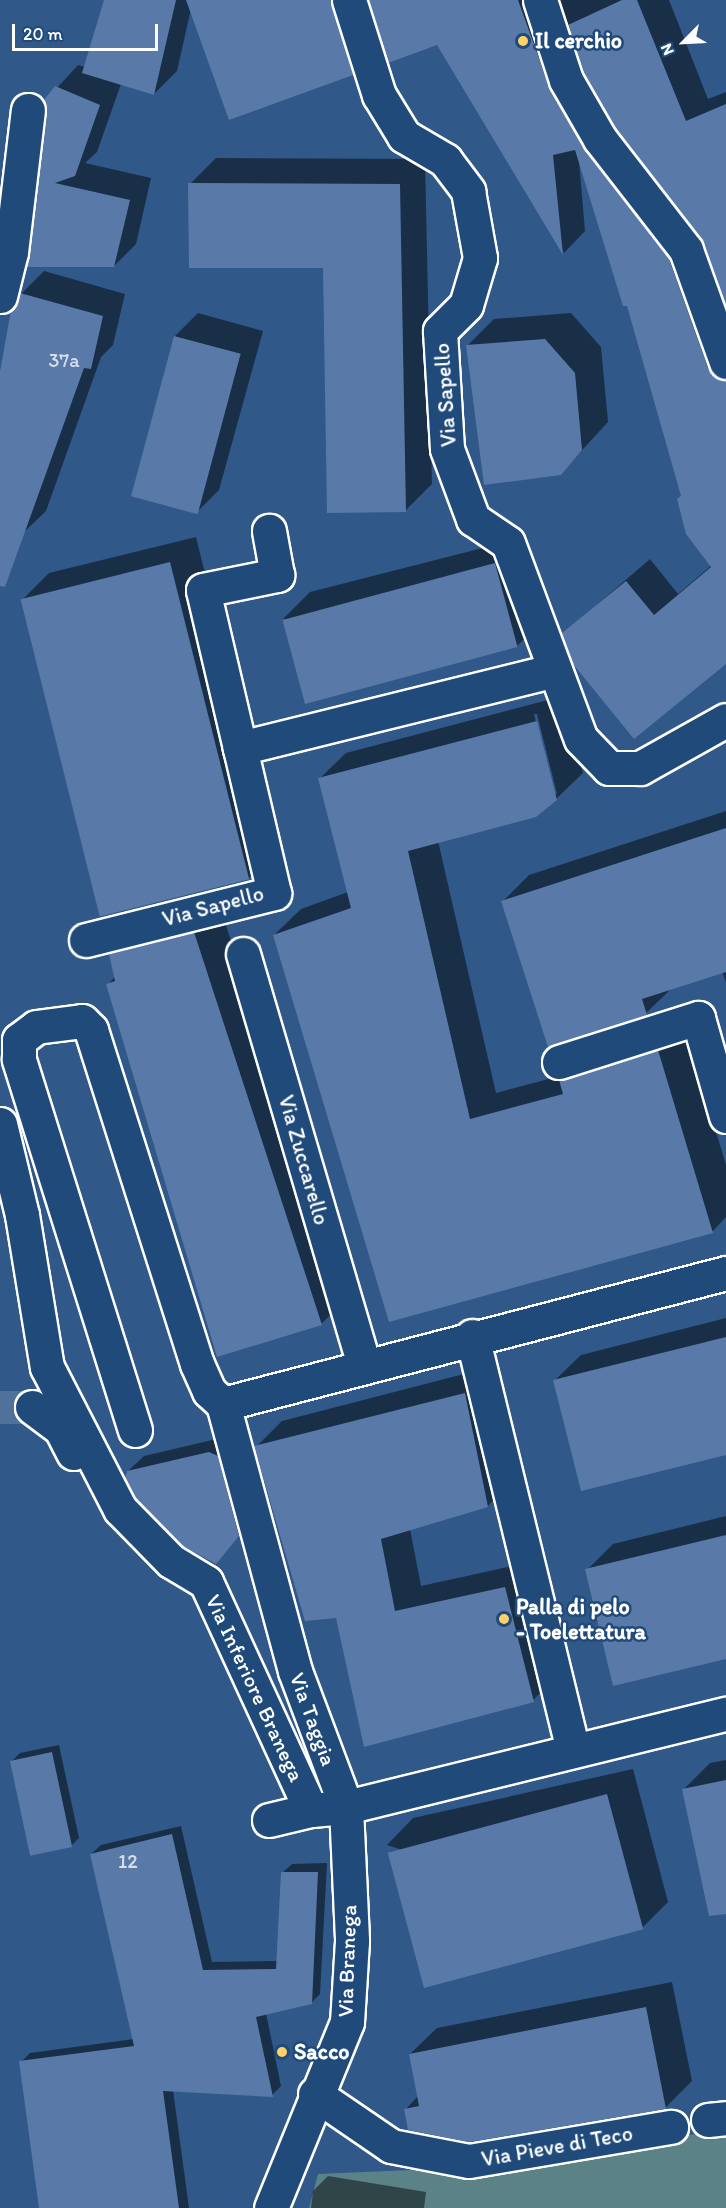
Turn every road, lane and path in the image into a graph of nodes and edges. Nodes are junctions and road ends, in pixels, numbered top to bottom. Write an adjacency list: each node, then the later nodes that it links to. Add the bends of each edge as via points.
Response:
1 (350, 0): 7 (street, Via Sapello, via 379,95 404,136 446,160 468,191 480,258 466,305 441,331 447,449 473,519 508,543)
2 (540, 0): 5 (street, via 566,80 589,119 686,250)
3 (28, 110): 4 (street, via 11,252)
4 (0, 296)
5 (726, 362)
6 (268, 531): 9 (street, via 277,575 203,590)
7 (551, 671): 8 (street, Via Sapello, via 581,740 609,768 640,768); 9 (street)
8 (726, 720)
9 (240, 748): 10 (street, Via Sapello, via 274,893)
10 (86, 939)
11 (243, 954): 17 (street, Via Zuccarello)
12 (559, 1062): 13 (street, via 698,1018)
13 (726, 1116)
14 (0, 1124): 21 (street, Via Inferiore Branega, via 22,1215 47,1367 120,1509)
15 (726, 1273): 16 (street)
16 (472, 1336): 17 (street); 23 (street)
17 (364, 1365): 18 (street)
18 (223, 1404): 20 (street, via 209,1391 197,1364 91,1030 82,1021 36,1027 19,1040 19,1059); 24 (street, Via Taggia, via 295,1671)
19 (32, 1407): 21 (street, via 61,1429 104,1515 136,1554)
20 (135, 1430)
21 (171, 1561): 25 (street, Via Inferiore Branega, via 206,1582)
22 (726, 1714): 23 (street)
23 (573, 1749): 24 (street)
24 (346, 1807): 25 (street, Via Inferiore Branega); 27 (street, Via Branega, via 352,1941 347,2022)
25 (311, 1810): 26 (street)
26 (269, 1820)
27 (315, 2094): 28 (street, Via Pieve di Teco, via 391,2146 469,2161); 29 (street, Via Branega)
28 (671, 2127)
29 (271, 2208)

